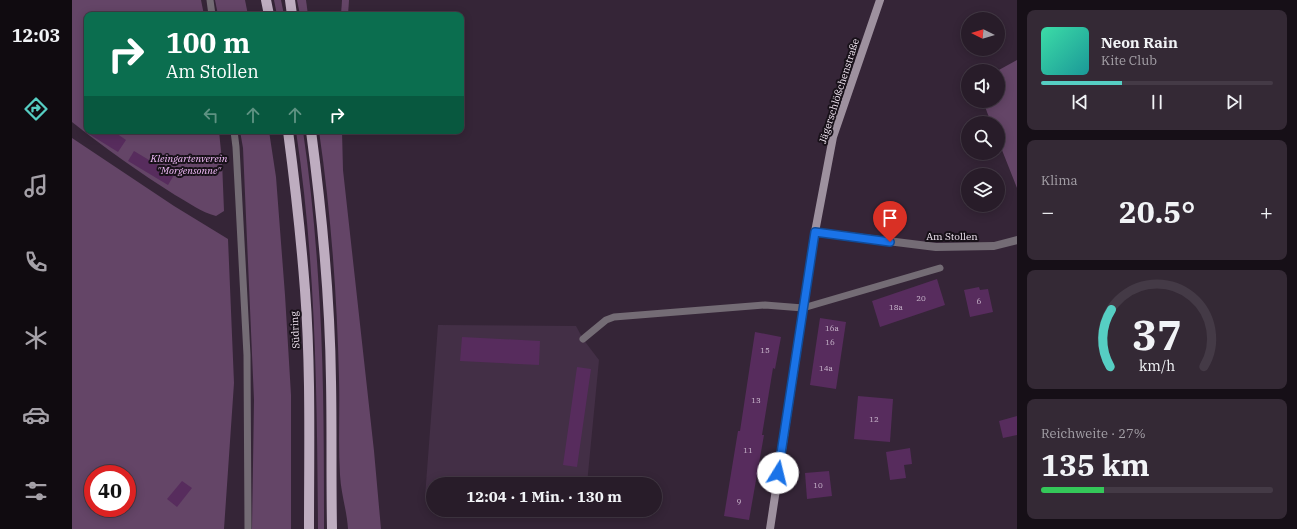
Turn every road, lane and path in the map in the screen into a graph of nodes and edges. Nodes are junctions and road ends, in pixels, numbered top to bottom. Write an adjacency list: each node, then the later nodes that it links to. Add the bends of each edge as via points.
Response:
1 (210, 0): 5 (lane)
2 (266, 0): 6 (main road)
3 (290, 0): 7 (main road)
4 (880, 0): 11 (street, Jägerschlößchenstraße, via 833,137)
5 (212, 12)
6 (268, 12)
7 (292, 12)
8 (234, 134): 16 (lane, via 247,355)
9 (288, 134): 17 (main road, Südring, via 305,291)
10 (311, 134): 18 (main road, via 323,232 330,337)
11 (815, 232): 12 (street, Am Stollen, via 936,247 994,246); 14 (street, Jägerschlößchenstraße)
12 (1017, 240)
13 (940, 268): 14 (lane)
14 (803, 308): 15 (lane, via 765,305 614,317 606,320); 19 (street, Jägerschlößchenstraße)
15 (583, 339)
16 (248, 529)
17 (309, 529)
18 (332, 529)
19 (770, 529)

